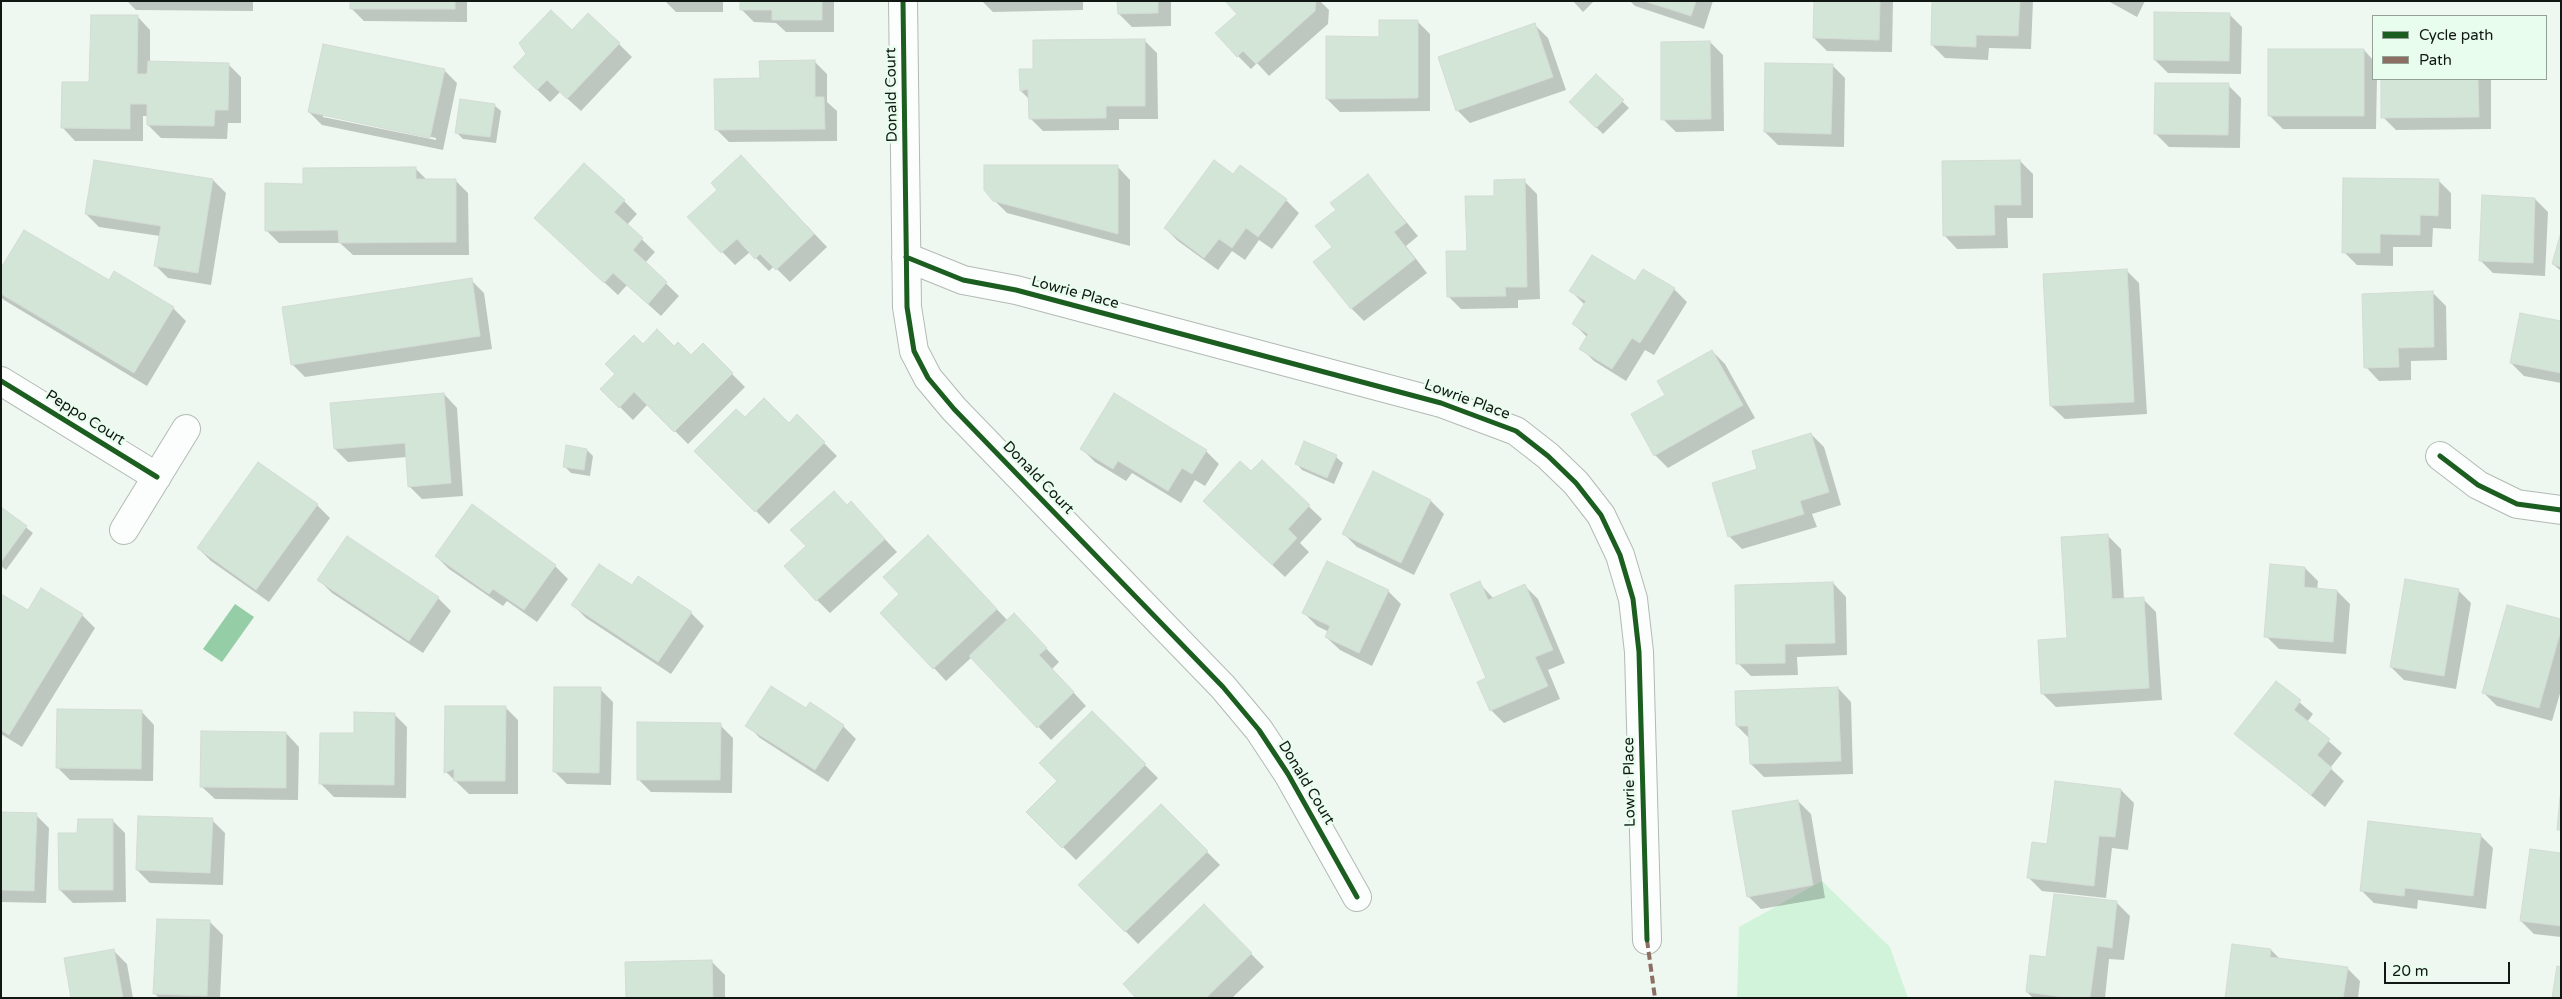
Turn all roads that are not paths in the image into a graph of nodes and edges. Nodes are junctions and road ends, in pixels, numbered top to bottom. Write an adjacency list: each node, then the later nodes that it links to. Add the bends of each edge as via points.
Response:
1 (903, 1): 2 (street, Donald Court)
2 (906, 257): 9 (street, Donald Court, via 907,307 914,351 928,378 954,409 1223,687 1259,730 1288,774); 10 (street, Lowrie Place, via 963,280 1016,290 1440,402 1516,431 1548,456 1576,483 1601,515 1620,555 1633,599 1639,652)
3 (1, 381): 6 (street, Peppo Court)
4 (186, 429): 6 (street)
5 (2440, 456): 7 (street, via 2478,485 2517,504)
6 (156, 477): 8 (street)
7 (2561, 510)
8 (124, 530)
9 (1357, 897)
10 (1647, 940)

